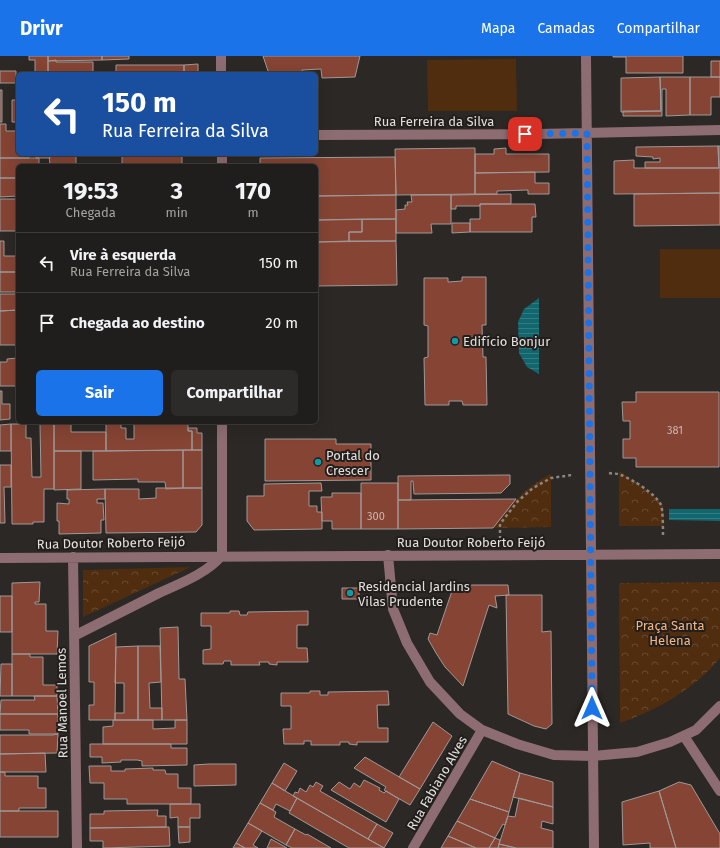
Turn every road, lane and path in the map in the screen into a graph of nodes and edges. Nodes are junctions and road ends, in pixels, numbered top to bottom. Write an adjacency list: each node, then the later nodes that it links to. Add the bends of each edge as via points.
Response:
1 (221, 56): 3 (street)
2 (586, 56): 5 (street)
3 (221, 72)
4 (720, 130): 5 (street, Rua Ferreira da Silva)
5 (587, 133): 6 (street, Rua Ferreira da Silva); 11 (street)
6 (318, 135)
7 (222, 424): 9 (street)
8 (720, 554): 11 (street, Rua Doutor Roberto Feijó)
9 (222, 555): 10 (street, Rua Doutor Roberto Feijó); 12 (street, Rua Doutor Roberto Feijó); 14 (street, via 187,580)
10 (388, 555): 11 (street, Rua Doutor Roberto Feijó); 16 (street, via 393,609 407,644 430,682 460,714)
11 (591, 556): 18 (street)
12 (73, 557): 13 (street, Rua Doutor Roberto Feijó); 14 (street, Rua Manoel Lemos)
13 (0, 558)
14 (74, 636): 20 (street, Rua Manoel Lemos)
15 (720, 706): 17 (street, via 696,730)
16 (482, 730): 18 (street, via 554,755); 21 (street, Rua Fabiano Alves)
17 (684, 736): 18 (street, via 637,752); 19 (street)
18 (593, 756): 22 (street)
19 (720, 791)
20 (76, 848)
21 (413, 848)
22 (594, 848)

